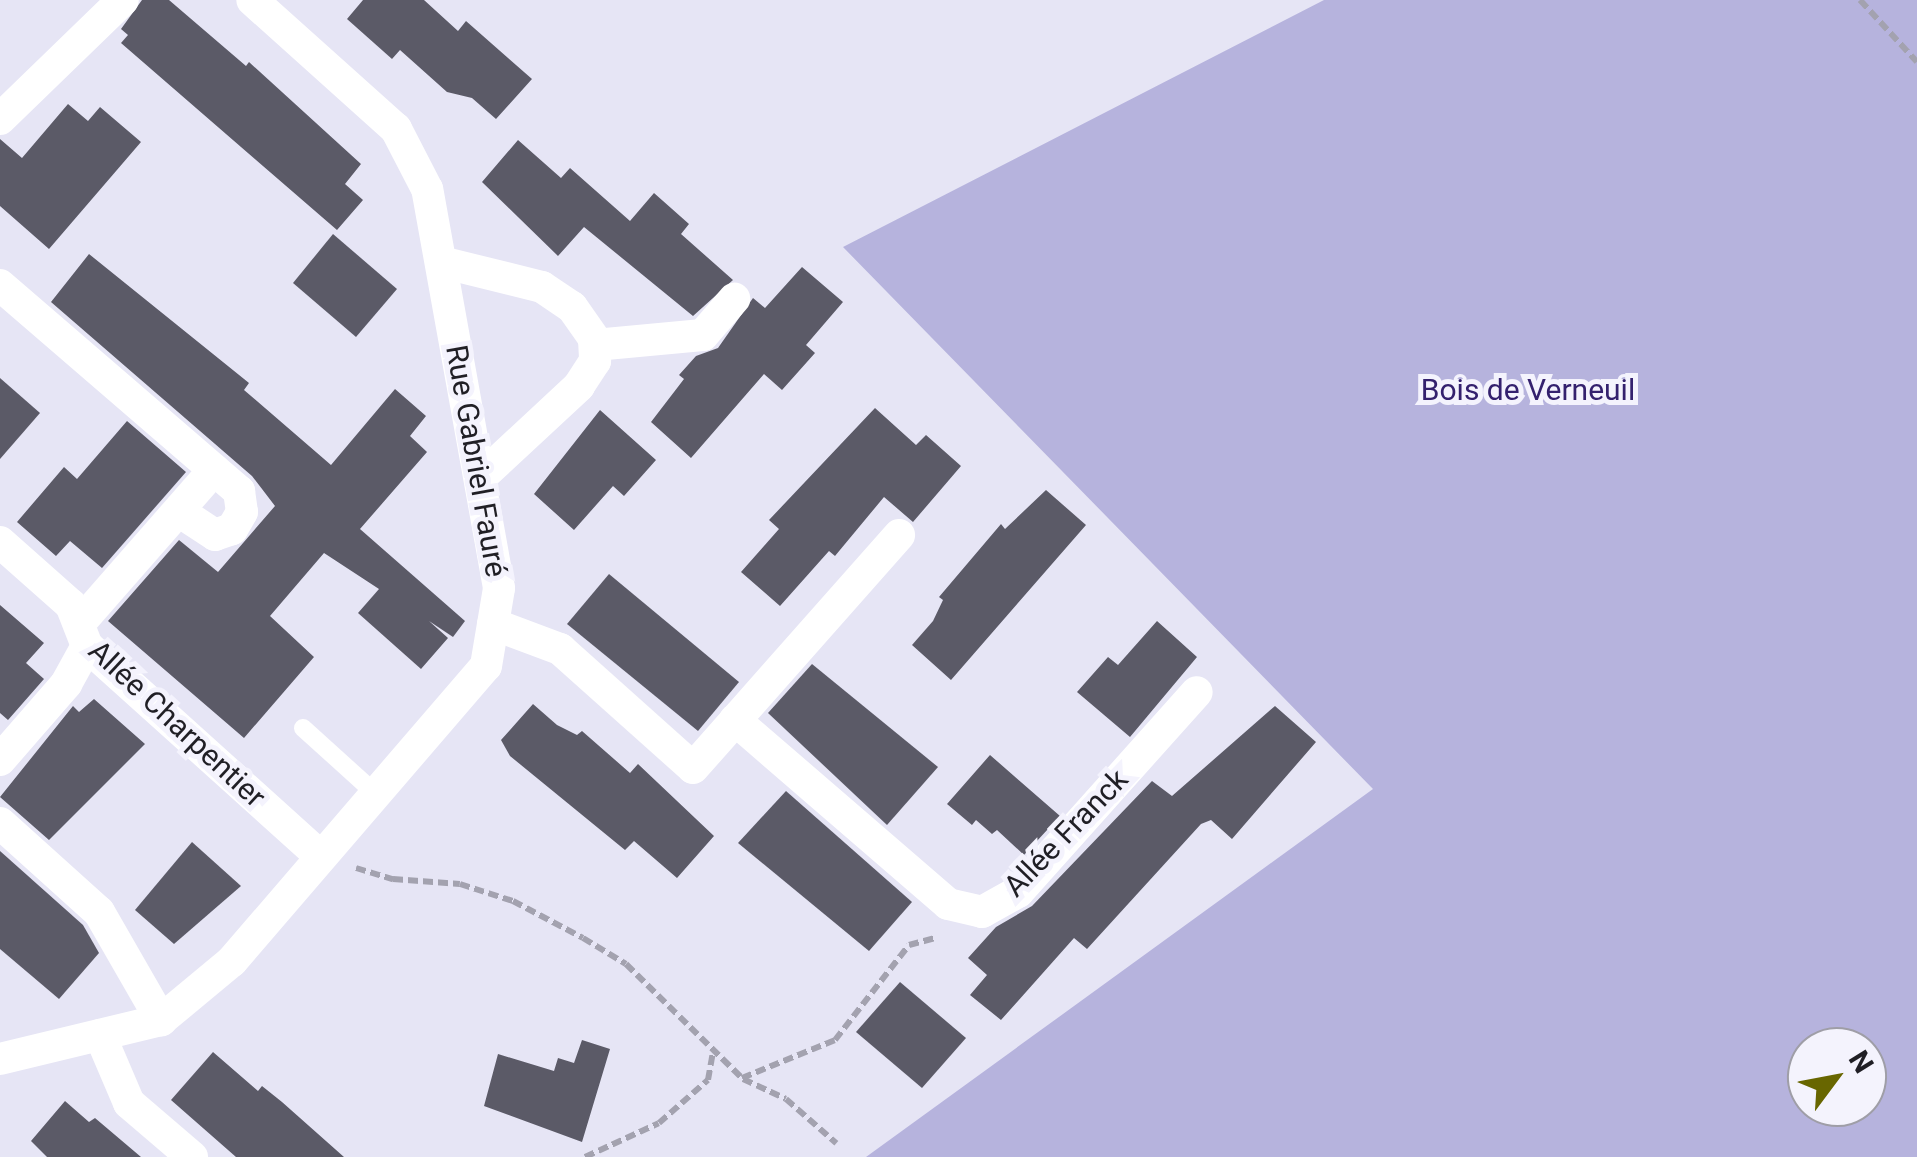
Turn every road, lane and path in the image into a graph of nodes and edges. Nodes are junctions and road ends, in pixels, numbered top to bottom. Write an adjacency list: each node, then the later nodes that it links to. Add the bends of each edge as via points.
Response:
1 (123, 0): 5 (street)
2 (252, 0): 6 (street, Rue Gabriel Fauré, via 396,129 427,189)
3 (1860, 0): 4 (path)
4 (1917, 62)
5 (0, 119)
6 (441, 262): 9 (street, via 542,286 572,307); 11 (street, Rue Gabriel Fauré)
7 (0, 285): 10 (street)
8 (734, 299): 9 (street, via 703,335)
9 (595, 344): 11 (street, via 595,361 579,386)
10 (214, 470): 12 (street); 12 (street, via 239,492 242,512 232,529 215,535)
11 (480, 478): 15 (street, Rue Gabriel Fauré, via 499,588)
12 (180, 512): 16 (street)
13 (899, 535): 18 (street)
14 (0, 542): 16 (street, Allée Charpentier, via 71,605)
15 (493, 624): 18 (street, via 560,650 693,768); 21 (street, Rue Gabriel Fauré, via 486,666)
16 (83, 635): 20 (street, via 66,684); 23 (street, Allée Charpentier)
17 (1197, 692): 24 (street, Allée Franck, via 1018,892)
18 (735, 720): 24 (street, Allée Franck, via 948,904)
19 (303, 728): 21 (lane)
20 (0, 760)
21 (376, 794): 23 (street, Rue Gabriel Fauré)
22 (0, 822): 25 (street, via 99,912)
23 (321, 857): 25 (street, Rue Gabriel Fauré, via 232,961); 27 (path, via 393,879 460,884 513,902 626,964)
24 (982, 912): 29 (path, via 946,935 909,945 835,1040)
25 (161, 1020): 26 (street)
26 (100, 1035): 28 (street); 31 (street, via 129,1103)
27 (714, 1050): 29 (path); 32 (path, via 708,1080 658,1123)
28 (0, 1059)
29 (742, 1078): 30 (path, via 786,1098)
30 (836, 1144)
31 (192, 1157)
32 (584, 1157)

